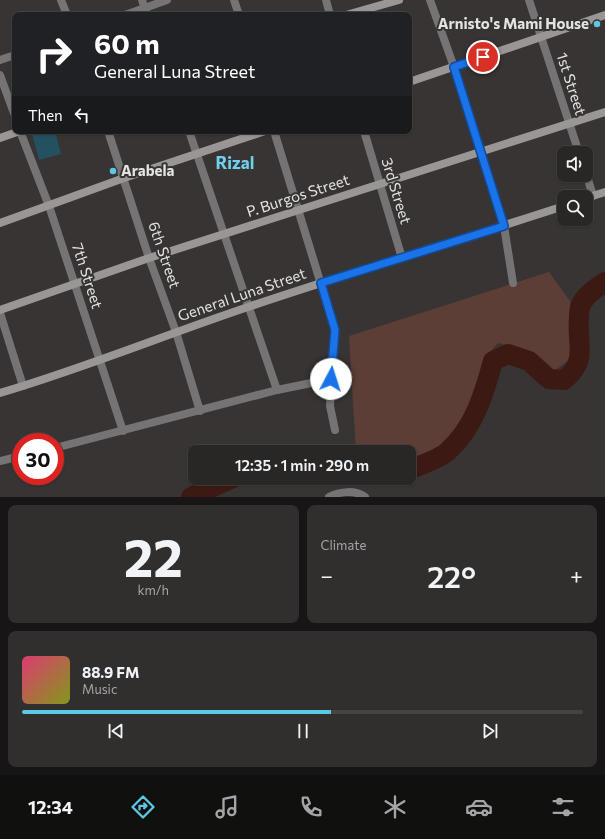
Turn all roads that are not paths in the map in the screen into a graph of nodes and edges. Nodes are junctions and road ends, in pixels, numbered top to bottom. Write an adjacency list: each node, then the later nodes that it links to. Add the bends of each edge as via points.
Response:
1 (61, 0): 9 (street)
2 (167, 0): 8 (street)
3 (234, 0): 11 (street)
4 (326, 0): 12 (street)
5 (399, 0): 13 (street)
6 (430, 0): 18 (street)
7 (529, 0): 15 (street, 1st Street)
8 (144, 8): 10 (street)
9 (66, 12)
10 (133, 12)
11 (238, 12)
12 (329, 12)
13 (357, 12)
14 (605, 15): 15 (street)
15 (541, 36): 18 (street); 23 (street, 1st Street)
16 (12, 55): 17 (street)
17 (0, 60)
18 (454, 67): 20 (street); 33 (street)
19 (0, 75): 21 (street)
20 (412, 81)
21 (12, 108)
22 (605, 112): 23 (street, P. Burgos Street)
23 (569, 122): 32 (street, 1st Street); 33 (street, P. Burgos Street)
24 (12, 134): 31 (street)
25 (21, 134): 39 (street, 7th Street)
26 (109, 134): 35 (street, 6th Street)
27 (190, 134): 34 (street)
28 (256, 134): 34 (street)
29 (275, 134): 41 (street)
30 (365, 134): 36 (street, 3rd Street)
31 (0, 138)
32 (577, 146)
33 (480, 152): 36 (street, P. Burgos Street); 43 (street)
34 (198, 154): 35 (street); 44 (street)
35 (124, 178): 39 (street); 45 (street, 6th Street)
36 (380, 184): 41 (street, P. Burgos Street); 46 (street, 3rd Street)
37 (605, 192): 38 (street)
38 (593, 196)
39 (50, 206): 42 (street); 49 (street, 7th Street)
40 (557, 208): 43 (street, General Luna Street)
41 (300, 210): 44 (street, P. Burgos Street); 47 (street)
42 (0, 223)
43 (504, 226): 46 (street, General Luna Street); 48 (street)
44 (225, 235): 45 (street, P. Burgos Street); 50 (street)
45 (150, 258): 49 (street, P. Burgos Street); 53 (street, 6th Street)
46 (402, 258): 47 (street, General Luna Street)
47 (321, 283): 50 (street, General Luna Street); 55 (street, via 335,330)
48 (513, 283)
49 (75, 284): 51 (street, P. Burgos Street); 54 (street, 7th Street)
50 (249, 307): 53 (street, General Luna Street); 57 (street)
51 (0, 310)
52 (0, 313): 56 (street)
53 (176, 332): 54 (street, General Luna Street); 59 (street, 6th Street)
54 (100, 361): 56 (street, General Luna Street); 61 (street, 7th Street)
55 (331, 379): 57 (street); 60 (street, via 330,406)
56 (23, 386): 58 (street, General Luna Street)
57 (277, 390): 59 (street)
58 (0, 393)
59 (200, 411): 61 (street)
60 (335, 430)
61 (123, 431): 62 (street)
62 (64, 446)
63 (12, 458): 64 (street)
64 (0, 461)
65 (329, 497): 66 (street, via 359,492)
66 (365, 497)

